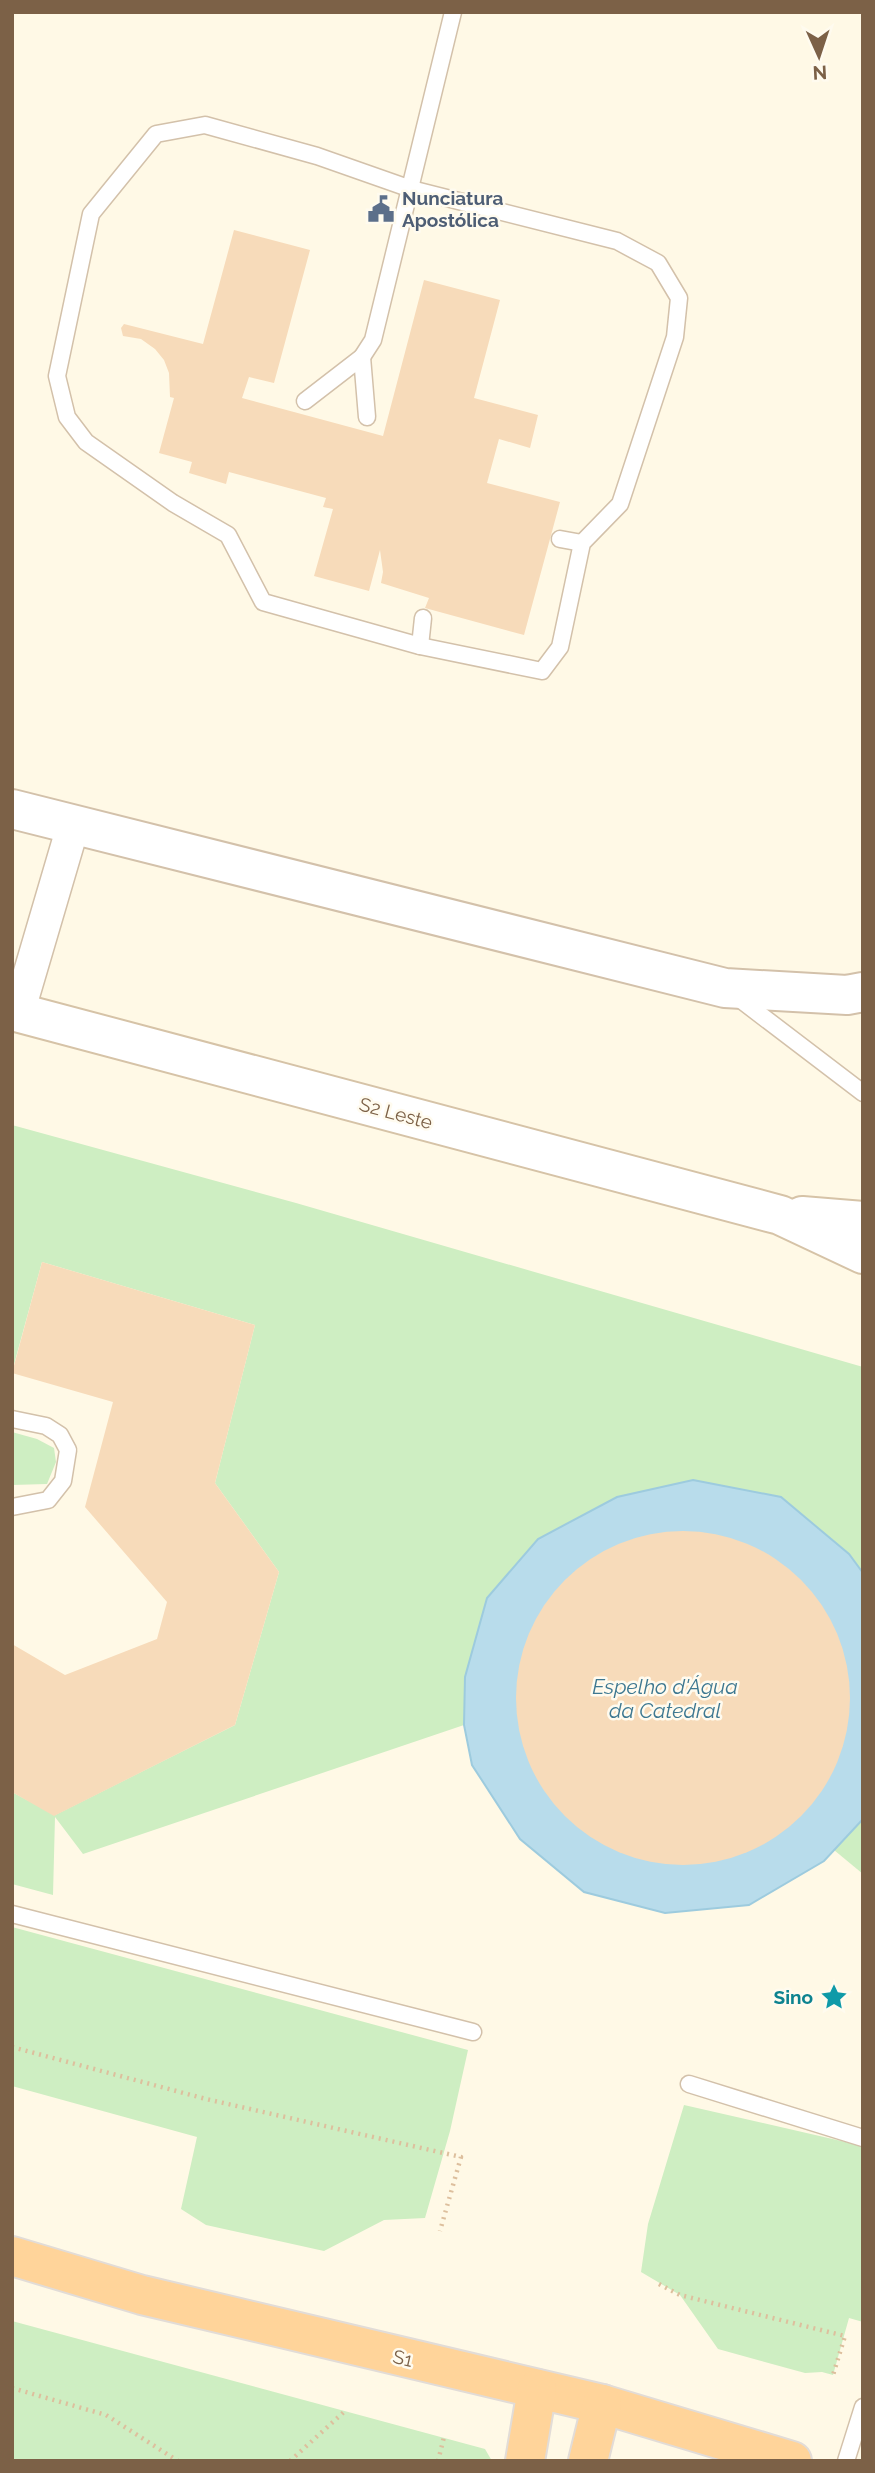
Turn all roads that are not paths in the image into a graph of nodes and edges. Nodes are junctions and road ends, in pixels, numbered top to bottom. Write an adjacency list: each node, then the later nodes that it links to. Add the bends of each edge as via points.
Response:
1 (453, 12): 2 (lane)
2 (411, 189): 3 (lane, via 373,340); 7 (lane, via 617,241 658,263 679,298 675,337 620,504); 9 (lane, via 317,156 205,125 156,134 91,214 57,376 67,417 86,442 228,535 264,602)
3 (362, 357): 4 (lane); 5 (lane)
4 (305, 401)
5 (368, 416)
6 (560, 539): 7 (lane)
7 (582, 543): 9 (lane, via 560,647 542,671)
8 (423, 618): 9 (lane)
9 (420, 646)
10 (12, 809): 11 (main road)
11 (73, 826): 12 (main road); 14 (street)
12 (725, 988): 13 (main road); 15 (lane)
13 (863, 992)
14 (15, 1012): 16 (main road, S2 Leste)
15 (863, 1093)
16 (780, 1215): 17 (main road, S2 Leste); 18 (main road, S2 Leste)
17 (863, 1221)
18 (863, 1254)
19 (12, 1419): 20 (lane, via 46,1426 60,1435 68,1450 63,1481 48,1500)
20 (12, 1507)
21 (12, 1914): 22 (lane)
22 (473, 2032)
23 (689, 2084): 24 (lane)
24 (863, 2138)
25 (12, 2256): 26 (highway, S1, via 142,2295)
26 (537, 2389): 27 (highway, S1); 29 (highway)
27 (602, 2404): 30 (highway); 31 (highway, S1)
28 (863, 2407): 32 (lane)
29 (525, 2461)
30 (588, 2461)
31 (792, 2461)
32 (846, 2461)

